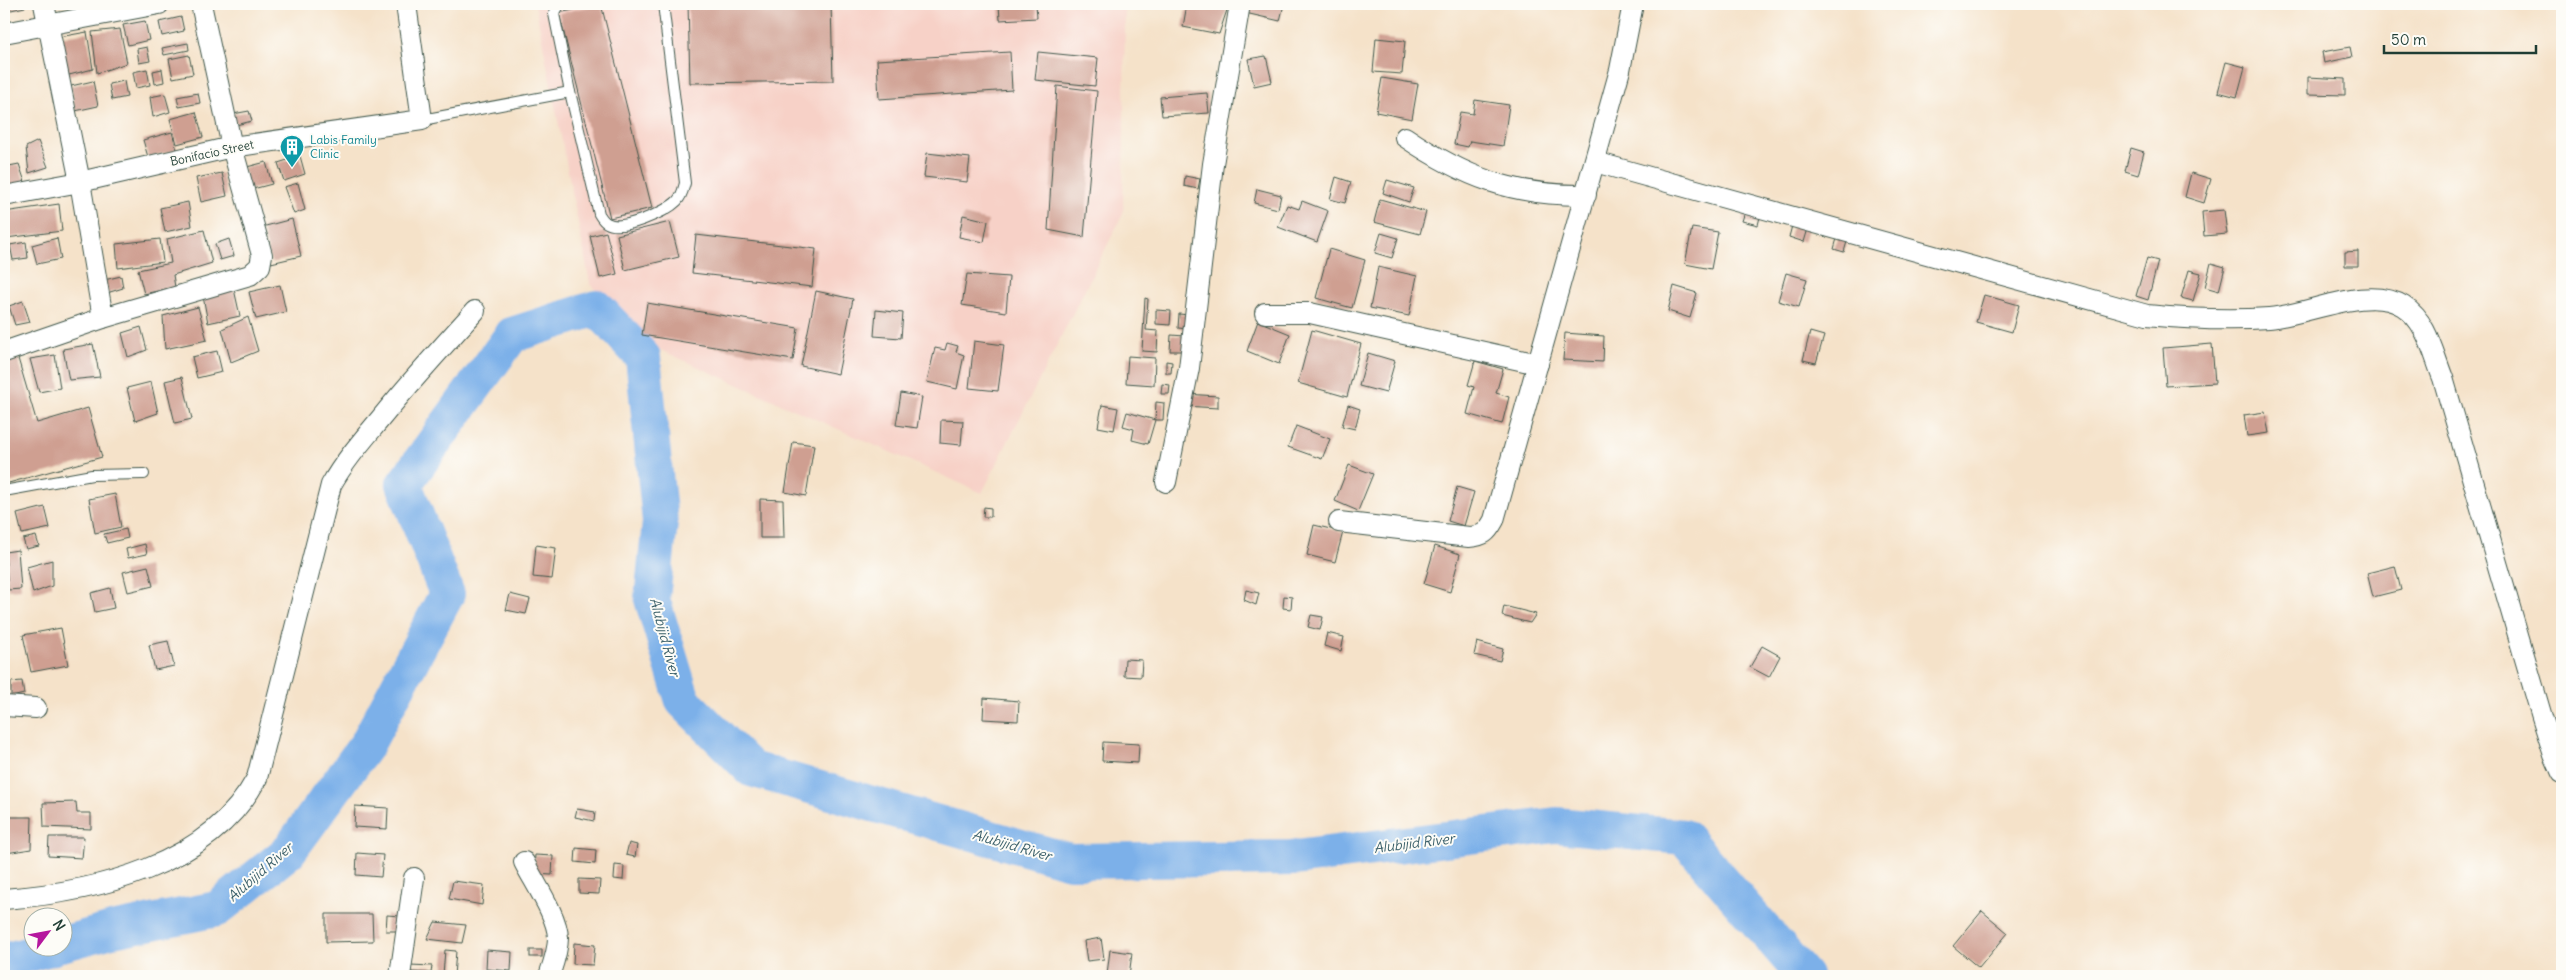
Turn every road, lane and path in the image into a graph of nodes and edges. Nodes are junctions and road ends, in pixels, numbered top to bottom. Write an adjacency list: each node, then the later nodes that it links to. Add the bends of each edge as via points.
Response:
1 (44, 4): 9 (street)
2 (159, 4): 9 (street)
3 (201, 4): 14 (street)
4 (406, 4): 12 (street)
5 (560, 4): 11 (lane, via 554,14)
6 (663, 4): 11 (lane, via 685,183 678,200 666,209 631,224 608,224 602,220)
7 (1240, 4): 25 (street, via 1213,164 1189,368)
8 (1633, 4): 15 (street, via 1620,70)
9 (49, 25): 10 (street); 16 (street)
10 (4, 33)
11 (570, 92): 12 (lane)
12 (422, 120): 14 (street, Bonifacio Street)
13 (1405, 137): 17 (street, via 1462,172 1521,191)
14 (232, 147): 16 (street, Bonifacio Street); 21 (street, via 262,255 260,266 250,275)
15 (1595, 162): 17 (street); 30 (street, via 2147,315 2203,320 2271,318 2376,297 2402,305 2424,328 2443,378 2542,717)
16 (80, 182): 18 (street, Bonifacio Street); 21 (street)
17 (1586, 195): 23 (street)
18 (4, 196)
19 (474, 311): 33 (street, via 418,373 342,466 331,485 257,778 233,814 199,843 154,866 88,888)
20 (1265, 313): 23 (street, via 1310,313)
21 (103, 318): 22 (street)
22 (4, 352)
23 (1538, 364): 27 (street, via 1494,520 1482,536)
24 (144, 474): 26 (lane, via 92,474)
25 (1166, 482)
26 (4, 491)
27 (1339, 522)
28 (4, 706): 29 (street)
29 (36, 708)
30 (2562, 773)
31 (524, 862): 35 (street, via 555,923 558,936 558,948)
32 (414, 878): 34 (street)
33 (4, 899)
34 (400, 976)
35 (549, 976)

